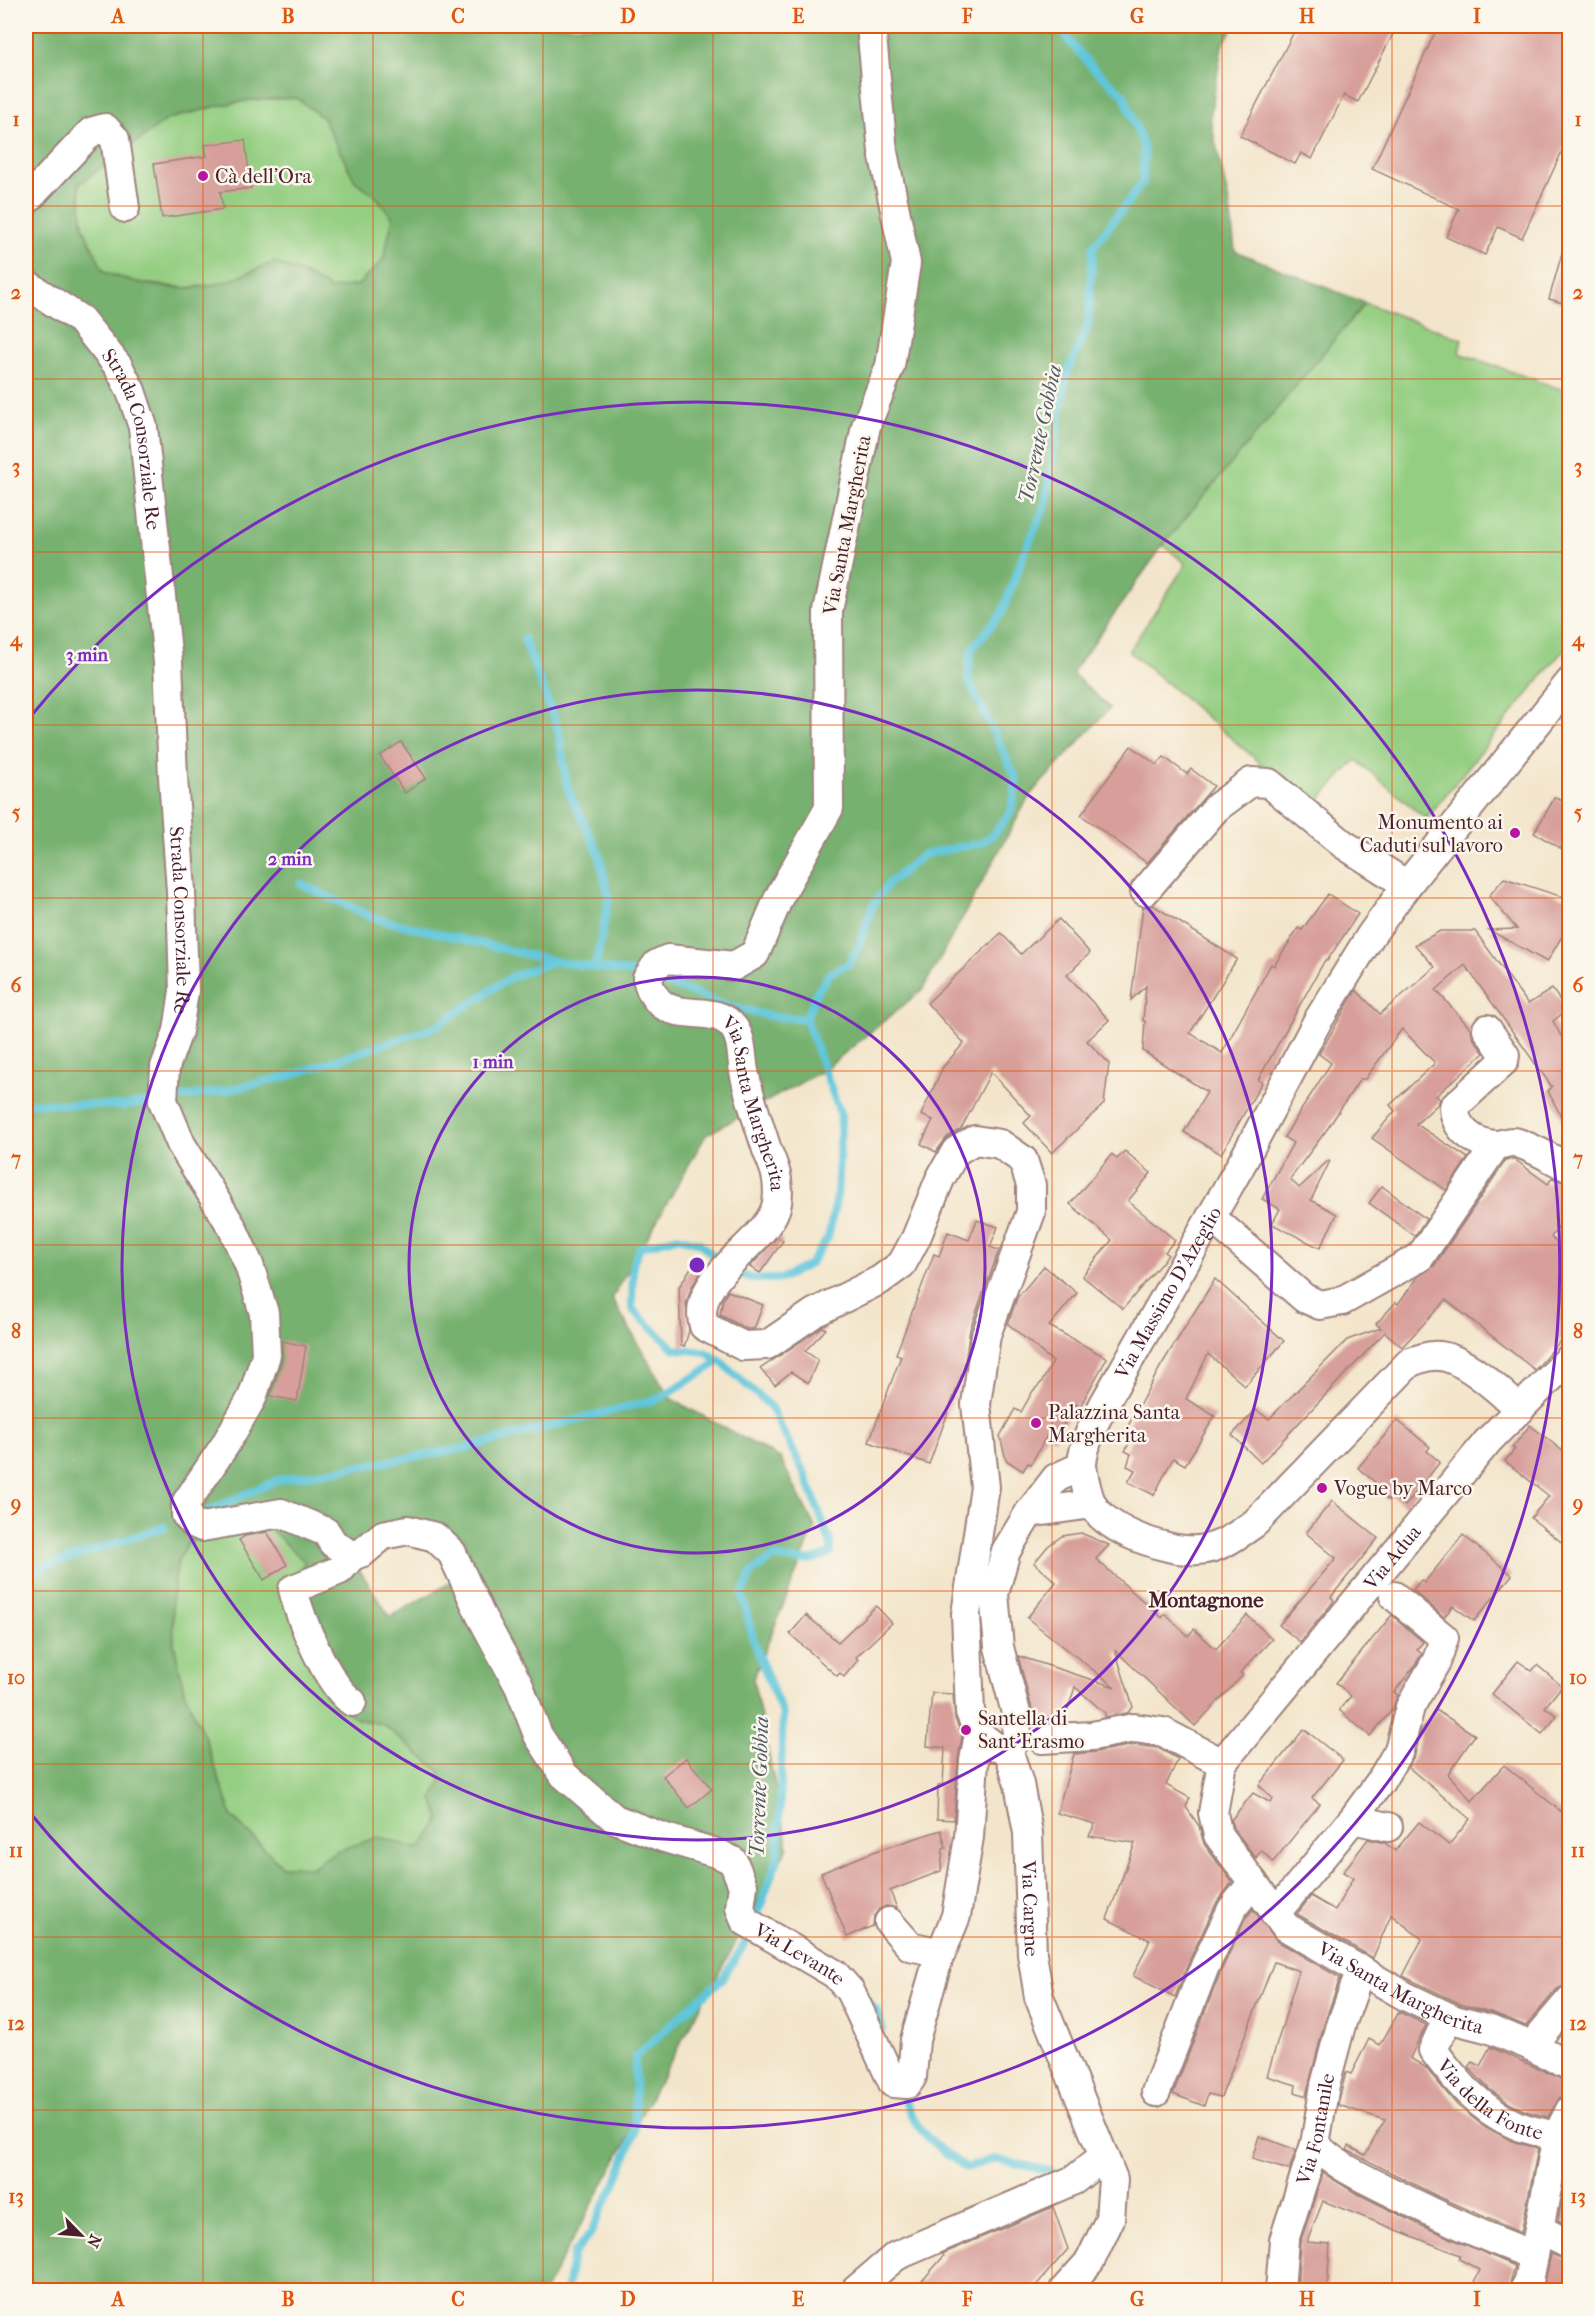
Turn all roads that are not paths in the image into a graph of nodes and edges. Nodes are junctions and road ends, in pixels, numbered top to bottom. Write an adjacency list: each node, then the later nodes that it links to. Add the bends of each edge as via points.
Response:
1 (871, 26): 20 (street, Via Santa Margherita, via 883,152 906,263 890,366 866,426 828,611 829,808 779,897 755,954 734,966 668,959 657,964 647,978 661,1005 716,1016 733,1026 741,1042 744,1072 777,1179 777,1204 765,1226 713,1283 700,1315 704,1326 743,1346 767,1346 814,1313 880,1280 902,1264 956,1151 975,1140 1000,1144 1023,1160 1031,1185 1031,1212 986,1335 976,1404 985,1487 966,1614 970,1712)
2 (26, 201): 3 (street, via 91,132 105,128 115,139)
3 (125, 208)
4 (26, 284): 17 (street, Strada Consorziale Re, via 81,320 118,366 143,428 168,662 184,991 178,1031 165,1067 163,1101 181,1144 232,1227 264,1313 266,1355 252,1398 186,1503 186,1515 202,1527 282,1513 326,1532 333,1543)
5 (1569, 682): 6 (street, Via Massimo D'Azeglio)
6 (1407, 885): 7 (street, via 1343,844 1269,783 1251,782 1216,808); 11 (street, Via Massimo D'Azeglio, via 1317,1022)
7 (1145, 891)
8 (1487, 1029): 9 (street, via 1505,1055 1504,1061 1454,1107 1455,1119 1463,1131 1478,1142)
9 (1496, 1145): 10 (street, via 1515,1142); 11 (street, via 1420,1257 1342,1300 1320,1305 1304,1298)
10 (1569, 1168)
11 (1210, 1217): 14 (street, Via Massimo D'Azeglio, via 1104,1404 1088,1437)
12 (1569, 1358): 13 (street, Via Adua)
13 (1520, 1410): 15 (street, via 1451,1357 1433,1356 1410,1362 1255,1523 1234,1539 1198,1550 1164,1546 1132,1535 1108,1521); 23 (street, Via Adua, via 1488,1441)
14 (1082, 1466): 15 (street, Via Massimo D'Azeglio); 16 (street, via 1056,1478)
15 (1092, 1504): 16 (street)
16 (1029, 1513): 22 (street, via 1006,1551 994,1594 999,1647 1016,1713 1017,1739)
17 (352, 1556): 19 (street, Via Levante, via 340,1570 293,1589 315,1648 343,1696); 29 (street, Via Levante, via 383,1535 408,1530 435,1537 452,1553 519,1686 538,1735 564,1775 615,1819 733,1861 743,1886 740,1907 745,1921 781,1935 835,1974 850,1991 900,2083 912,2077 915,2040)
18 (1394, 1596): 24 (street, via 1444,1638 1437,1660 1410,1707 1399,1750)
19 (352, 1702)
20 (979, 1734): 22 (street, via 995,1747); 29 (street, Via Levante, via 962,1886 956,1916)
21 (1042, 1739): 23 (street, via 1144,1729 1163,1732)
22 (1008, 1749): 39 (street, Via Cargne, via 1028,1833 1032,1954 1039,1998)
23 (1222, 1763): 26 (street, Via Santa Margherita, via 1213,1813 1218,1835)
24 (1353, 1819): 25 (street); 27 (street)
25 (1388, 1827)
26 (1253, 1882): 27 (street, Via Santa Margherita); 35 (street, via 1232,1908)
27 (1275, 1914): 30 (street, Via Santa Margherita, via 1296,1935)
28 (889, 1922): 29 (street, via 910,1946)
29 (940, 1953)
30 (1360, 1969): 32 (street, Via Santa Margherita); 38 (street, Via Fontanile, via 1328,2075)
31 (1569, 2000): 33 (street)
32 (1448, 2017): 33 (street, Via Santa Margherita); 37 (street, Via della Fonte, via 1433,2050 1455,2080 1480,2105 1516,2125)
33 (1531, 2046): 34 (street, Via Santa Margherita)
34 (1569, 2066)
35 (1156, 2092)
36 (1569, 2110): 37 (street)
37 (1557, 2136): 40 (street)
38 (1315, 2144): 40 (street, via 1328,2158 1372,2183 1484,2237); 44 (street, Via Fontanile, via 1284,2240)
39 (1104, 2156): 42 (street, via 1074,2180 896,2256); 43 (street, Via Cargne, via 1113,2179 1110,2219 1090,2261)
40 (1537, 2242): 41 (street); 45 (street)
41 (1569, 2245)
42 (856, 2290)
43 (1065, 2290)
44 (1280, 2290)
45 (1524, 2290)

